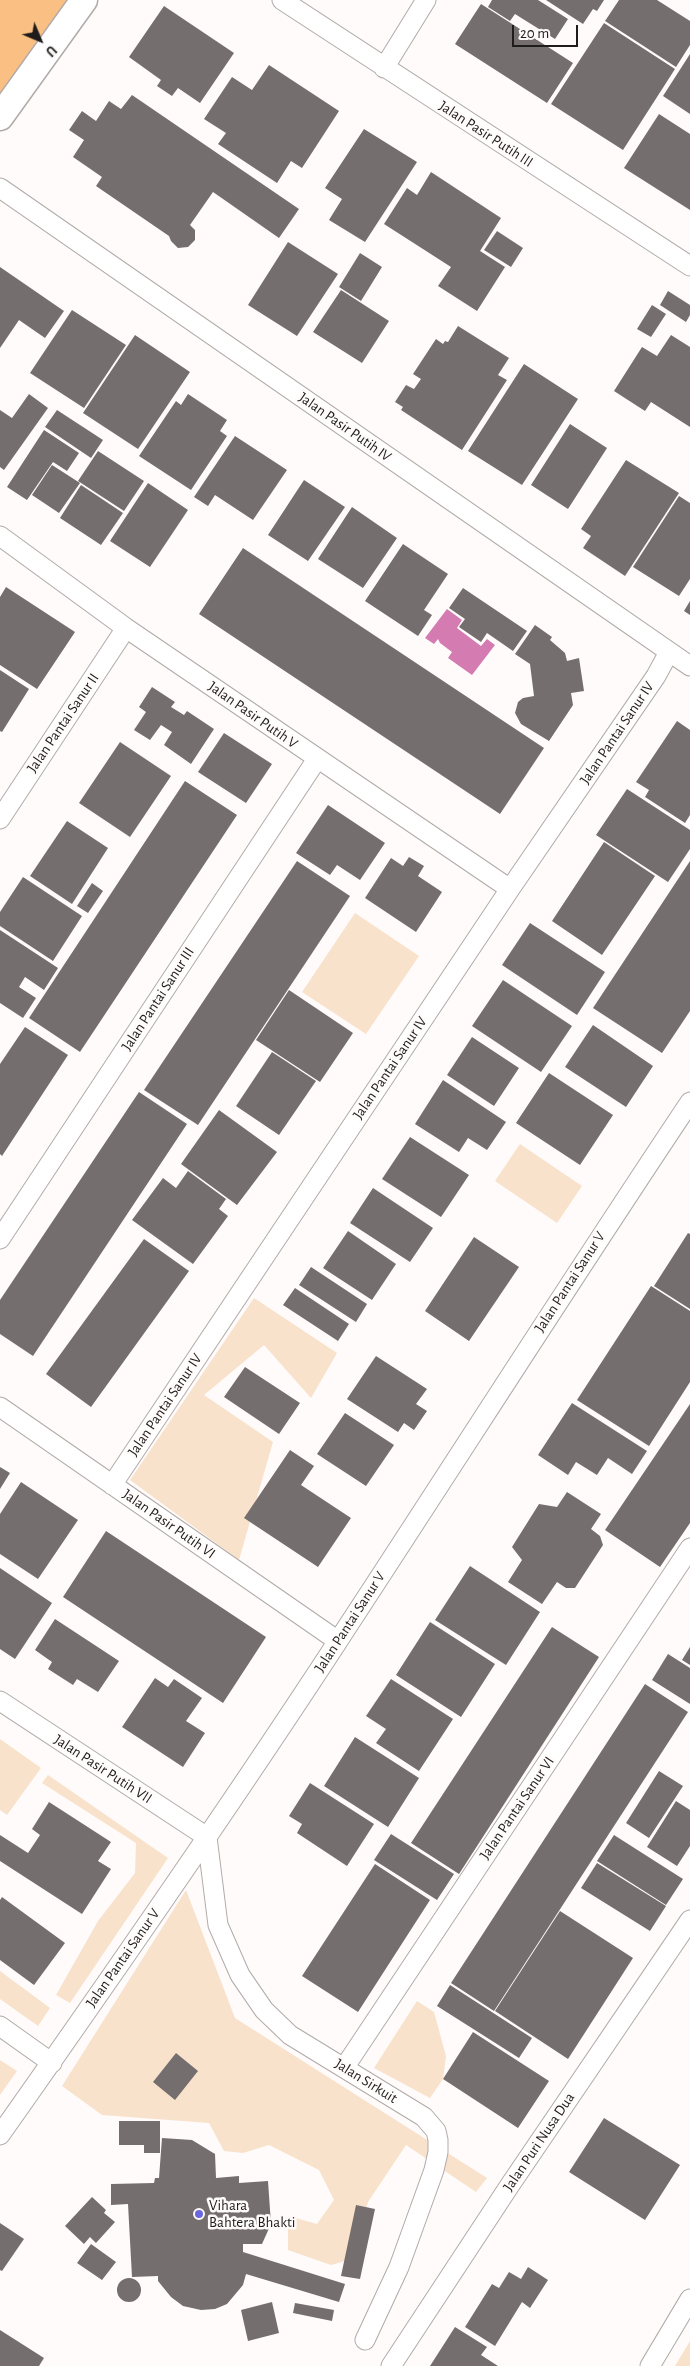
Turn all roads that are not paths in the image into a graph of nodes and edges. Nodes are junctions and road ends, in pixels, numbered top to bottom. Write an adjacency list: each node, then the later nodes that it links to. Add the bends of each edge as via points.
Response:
1 (84, 0): 5 (street)
2 (282, 0): 4 (street, Jalan Pasir Putih III)
3 (426, 0): 4 (street)
4 (384, 68): 7 (street, Jalan Pasir Putih III)
5 (0, 117)
6 (0, 188): 10 (street, Jalan Pasir Putih IV)
7 (690, 266)
8 (0, 536): 9 (street, Jalan Pasir Putih V)
9 (126, 628): 12 (street, Jalan Pasir Putih V); 13 (street, Jalan Pantai Sanur II)
10 (668, 652): 11 (street, Jalan Pasir Putih IV); 14 (street, Jalan Pantai Sanur IV, via 656,676)
11 (690, 666)
12 (317, 759): 14 (street, Jalan Pasir Putih V); 16 (street, Jalan Pantai Sanur III)
13 (0, 819)
14 (510, 889): 18 (street, Jalan Pantai Sanur IV)
15 (690, 1102): 20 (street, Jalan Pantai Sanur V)
16 (0, 1239)
17 (0, 1407): 18 (street, Jalan Pasir Putih VI)
18 (112, 1485): 20 (street, Jalan Pasir Putih VI)
19 (690, 1548): 26 (street, Jalan Pantai Sanur VI)
20 (338, 1642): 22 (street, Jalan Pantai Sanur V)
21 (0, 1701): 22 (street, Jalan Pasir Putih VII)
22 (207, 1837): 25 (street, Jalan Pantai Sanur V); 26 (street, Jalan Sirkuit, via 218,1925 240,1975 264,2010 290,2035)
23 (690, 1920): 30 (street, Jalan Puri Nusa Dua)
24 (0, 2026): 25 (street)
25 (52, 2063): 27 (street, Jalan Pantai Sanur V)
26 (344, 2068): 29 (street, Jalan Sirkuit, via 424,2117 438,2140 434,2170 414,2226)
27 (0, 2136)
28 (690, 2299): 31 (street)
29 (365, 2340)
30 (391, 2366)
31 (650, 2366)

